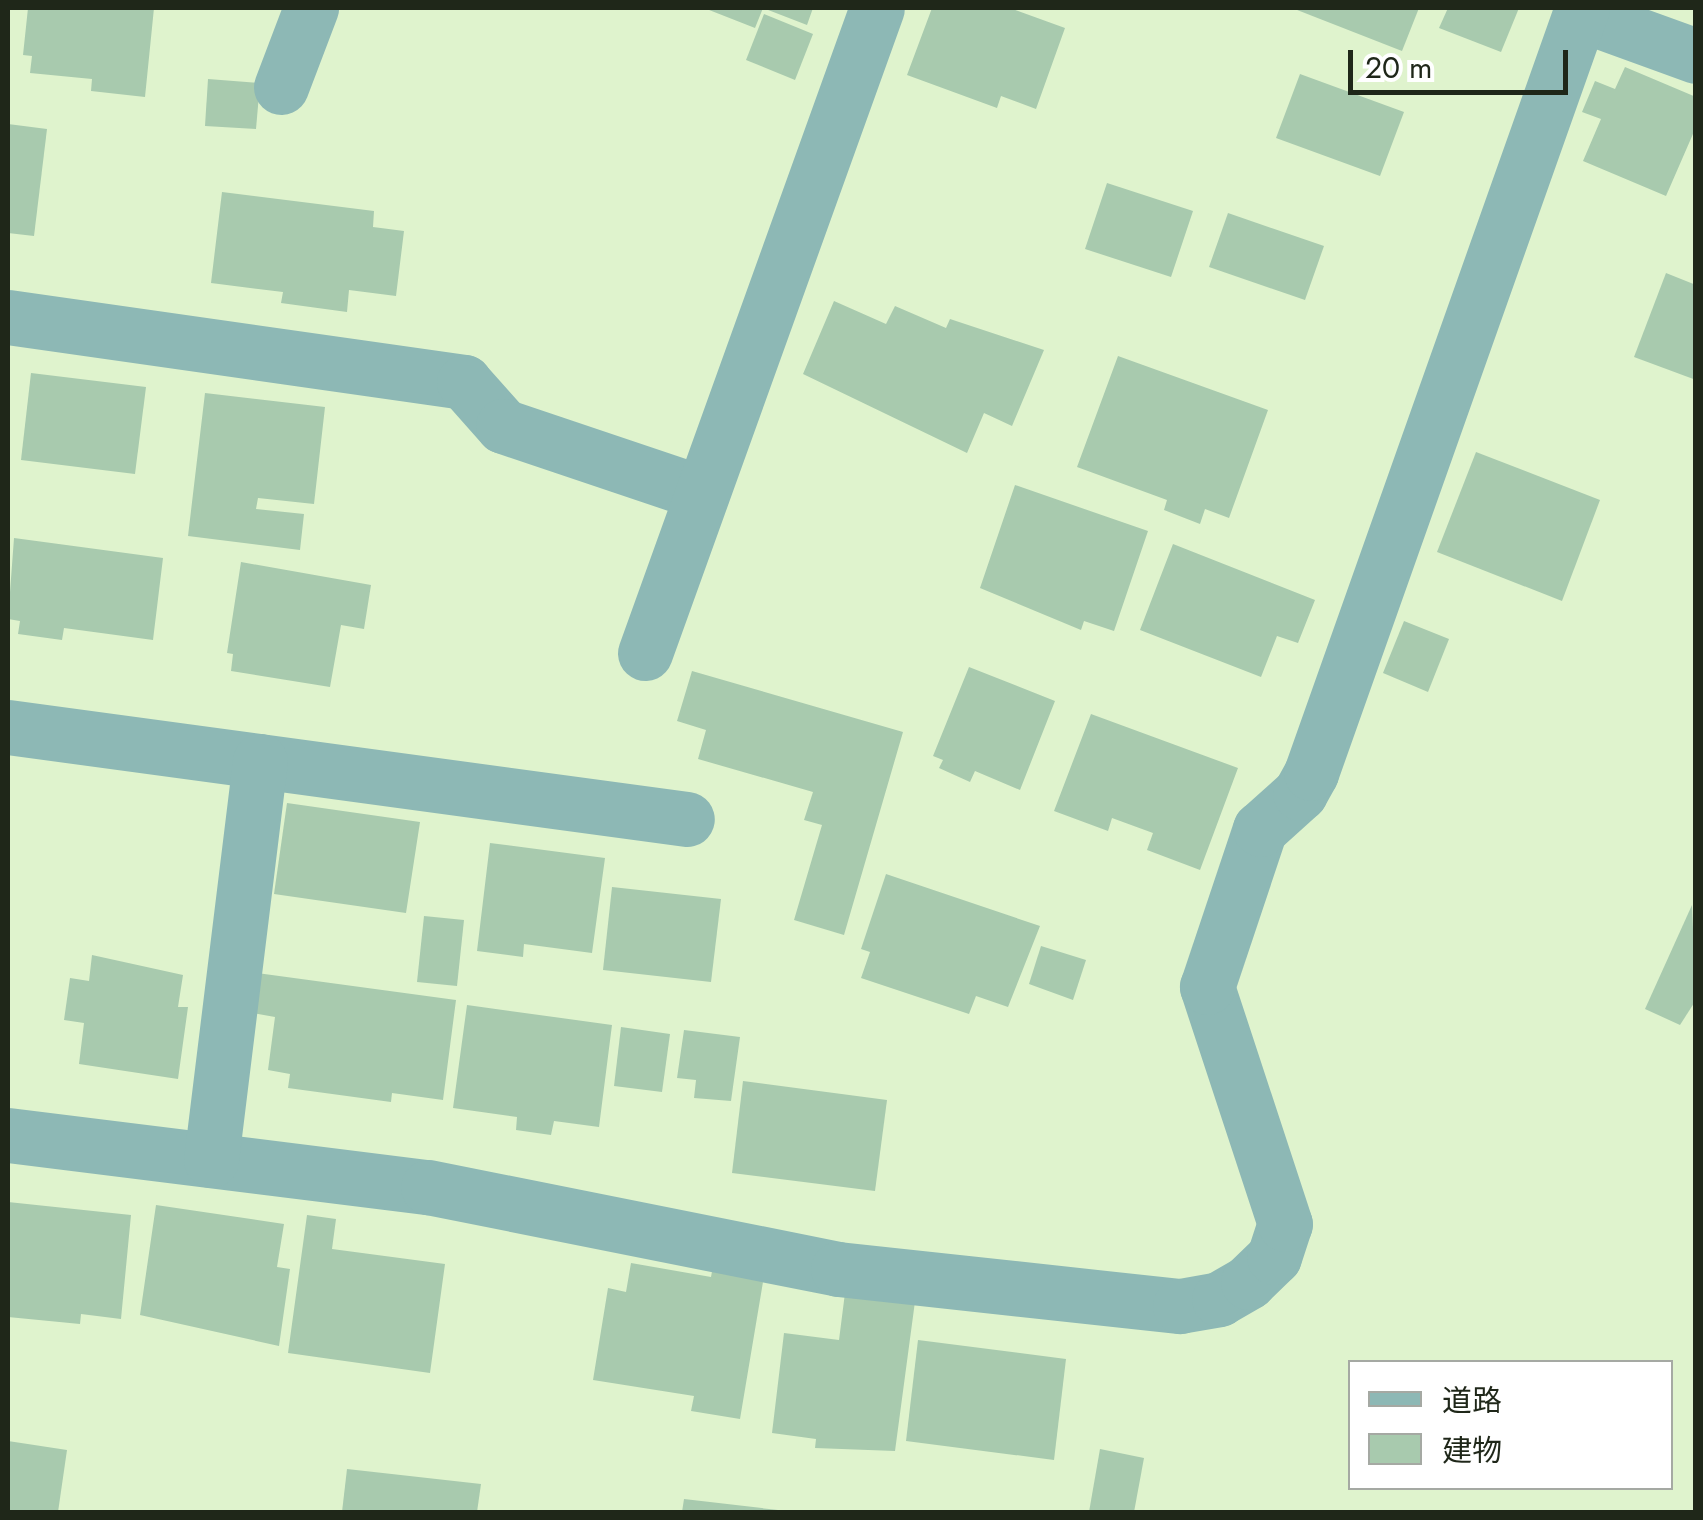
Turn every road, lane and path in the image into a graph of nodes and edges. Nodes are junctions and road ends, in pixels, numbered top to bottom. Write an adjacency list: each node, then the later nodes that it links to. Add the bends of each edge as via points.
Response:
1 (311, 8): 5 (street)
2 (877, 8): 7 (street)
3 (1581, 11): 4 (street); 13 (street, via 1312,773 1300,794 1260,829 1206,987 1285,1224 1274,1257 1248,1282 1219,1299 1180,1306 838,1268 428,1187)
4 (1696, 56)
5 (281, 87)
6 (8, 317): 7 (street, via 464,382 503,426)
7 (702, 493): 8 (street)
8 (645, 653)
9 (8, 727): 10 (street)
10 (260, 761): 11 (street); 13 (street)
11 (687, 819)
12 (8, 1135): 13 (street)
13 (211, 1160)

